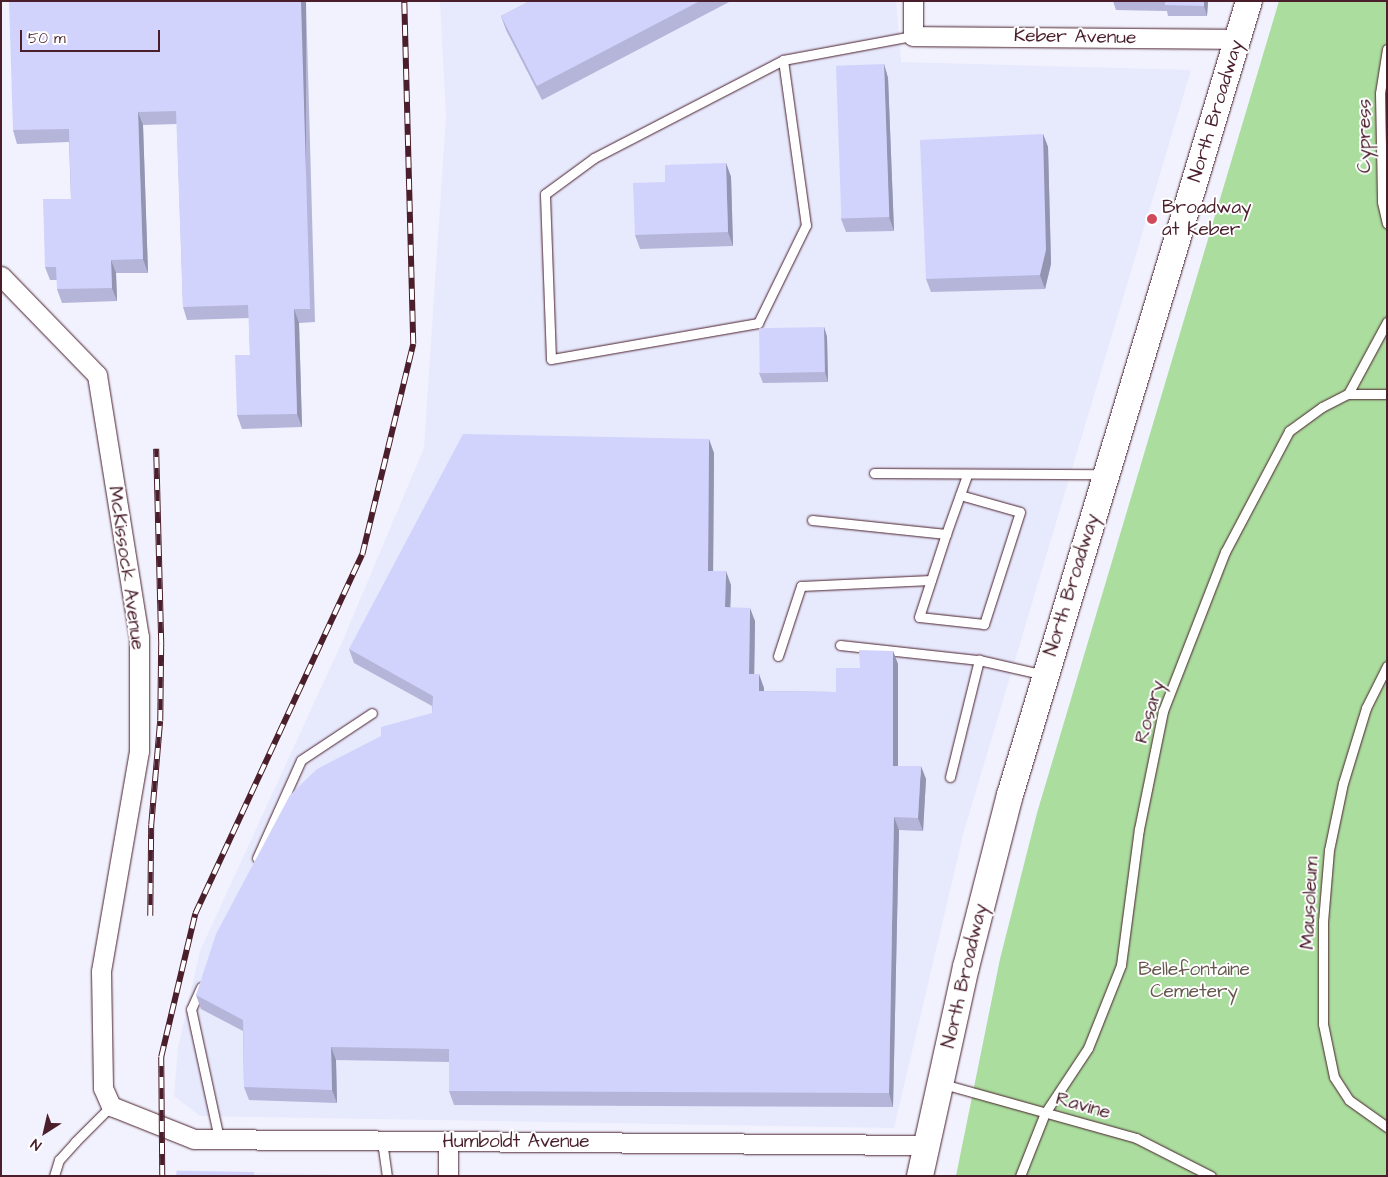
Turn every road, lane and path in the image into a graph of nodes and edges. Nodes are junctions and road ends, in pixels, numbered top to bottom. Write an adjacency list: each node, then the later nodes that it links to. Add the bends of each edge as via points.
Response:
1 (913, 1): 3 (street)
2 (1249, 1): 4 (main road, North Broadway)
3 (913, 36): 4 (street, Keber Avenue); 6 (lane)
4 (1238, 39): 13 (main road, North Broadway)
5 (1387, 49): 7 (lane, Cypress, via 1380,93 1382,202)
6 (783, 60): 6 (lane, via 594,158 545,194 551,359 758,323 806,225)
7 (1387, 223)
8 (1, 276): 29 (street, McKissock Avenue, via 97,375 139,637 139,751 101,971 103,1088)
9 (1387, 322): 10 (lane)
10 (1348, 394): 11 (lane, Rosary); 30 (lane, Rosary, via 1322,407 1288,431 1226,552 1163,712 1139,829 1120,966 1088,1048)
11 (1387, 394)
12 (874, 473): 14 (lane)
13 (1106, 474): 14 (lane); 23 (main road, North Broadway)
14 (967, 475): 15 (lane)
15 (960, 495): 17 (lane); 18 (lane, via 1020,512 984,624 919,617)
16 (812, 520): 17 (lane)
17 (946, 534): 18 (lane)
18 (931, 580): 20 (lane, via 801,586)
19 (840, 645): 21 (lane)
20 (778, 656)
21 (979, 660): 23 (lane); 25 (lane)
22 (1387, 666): 31 (lane, Mausoleum, via 1366,708 1343,783 1329,850 1323,922 1323,1024 1334,1077 1350,1100)
23 (1045, 675): 28 (main road, North Broadway, via 1005,814)
24 (372, 713): 26 (lane, via 301,760)
25 (950, 777)
26 (254, 867)
27 (207, 974): 32 (lane, via 191,1009)
28 (940, 1083): 30 (lane, Ravine); 35 (main road, North Broadway)
29 (111, 1106): 32 (street, Humboldt Avenue, via 194,1139); 36 (lane, via 59,1160)
30 (1046, 1113): 40 (lane, Rosary); 41 (lane, Ravine, via 1136,1138)
31 (1387, 1127)
32 (219, 1139): 33 (street, Humboldt Avenue)
33 (382, 1141): 34 (street, Humboldt Avenue); 37 (lane)
34 (448, 1142): 35 (street, Humboldt Avenue); 38 (street)
35 (926, 1145): 39 (main road, North Broadway)
36 (54, 1176)
37 (387, 1176)
38 (448, 1176)
39 (920, 1176)
40 (1020, 1176)
41 (1211, 1176)

